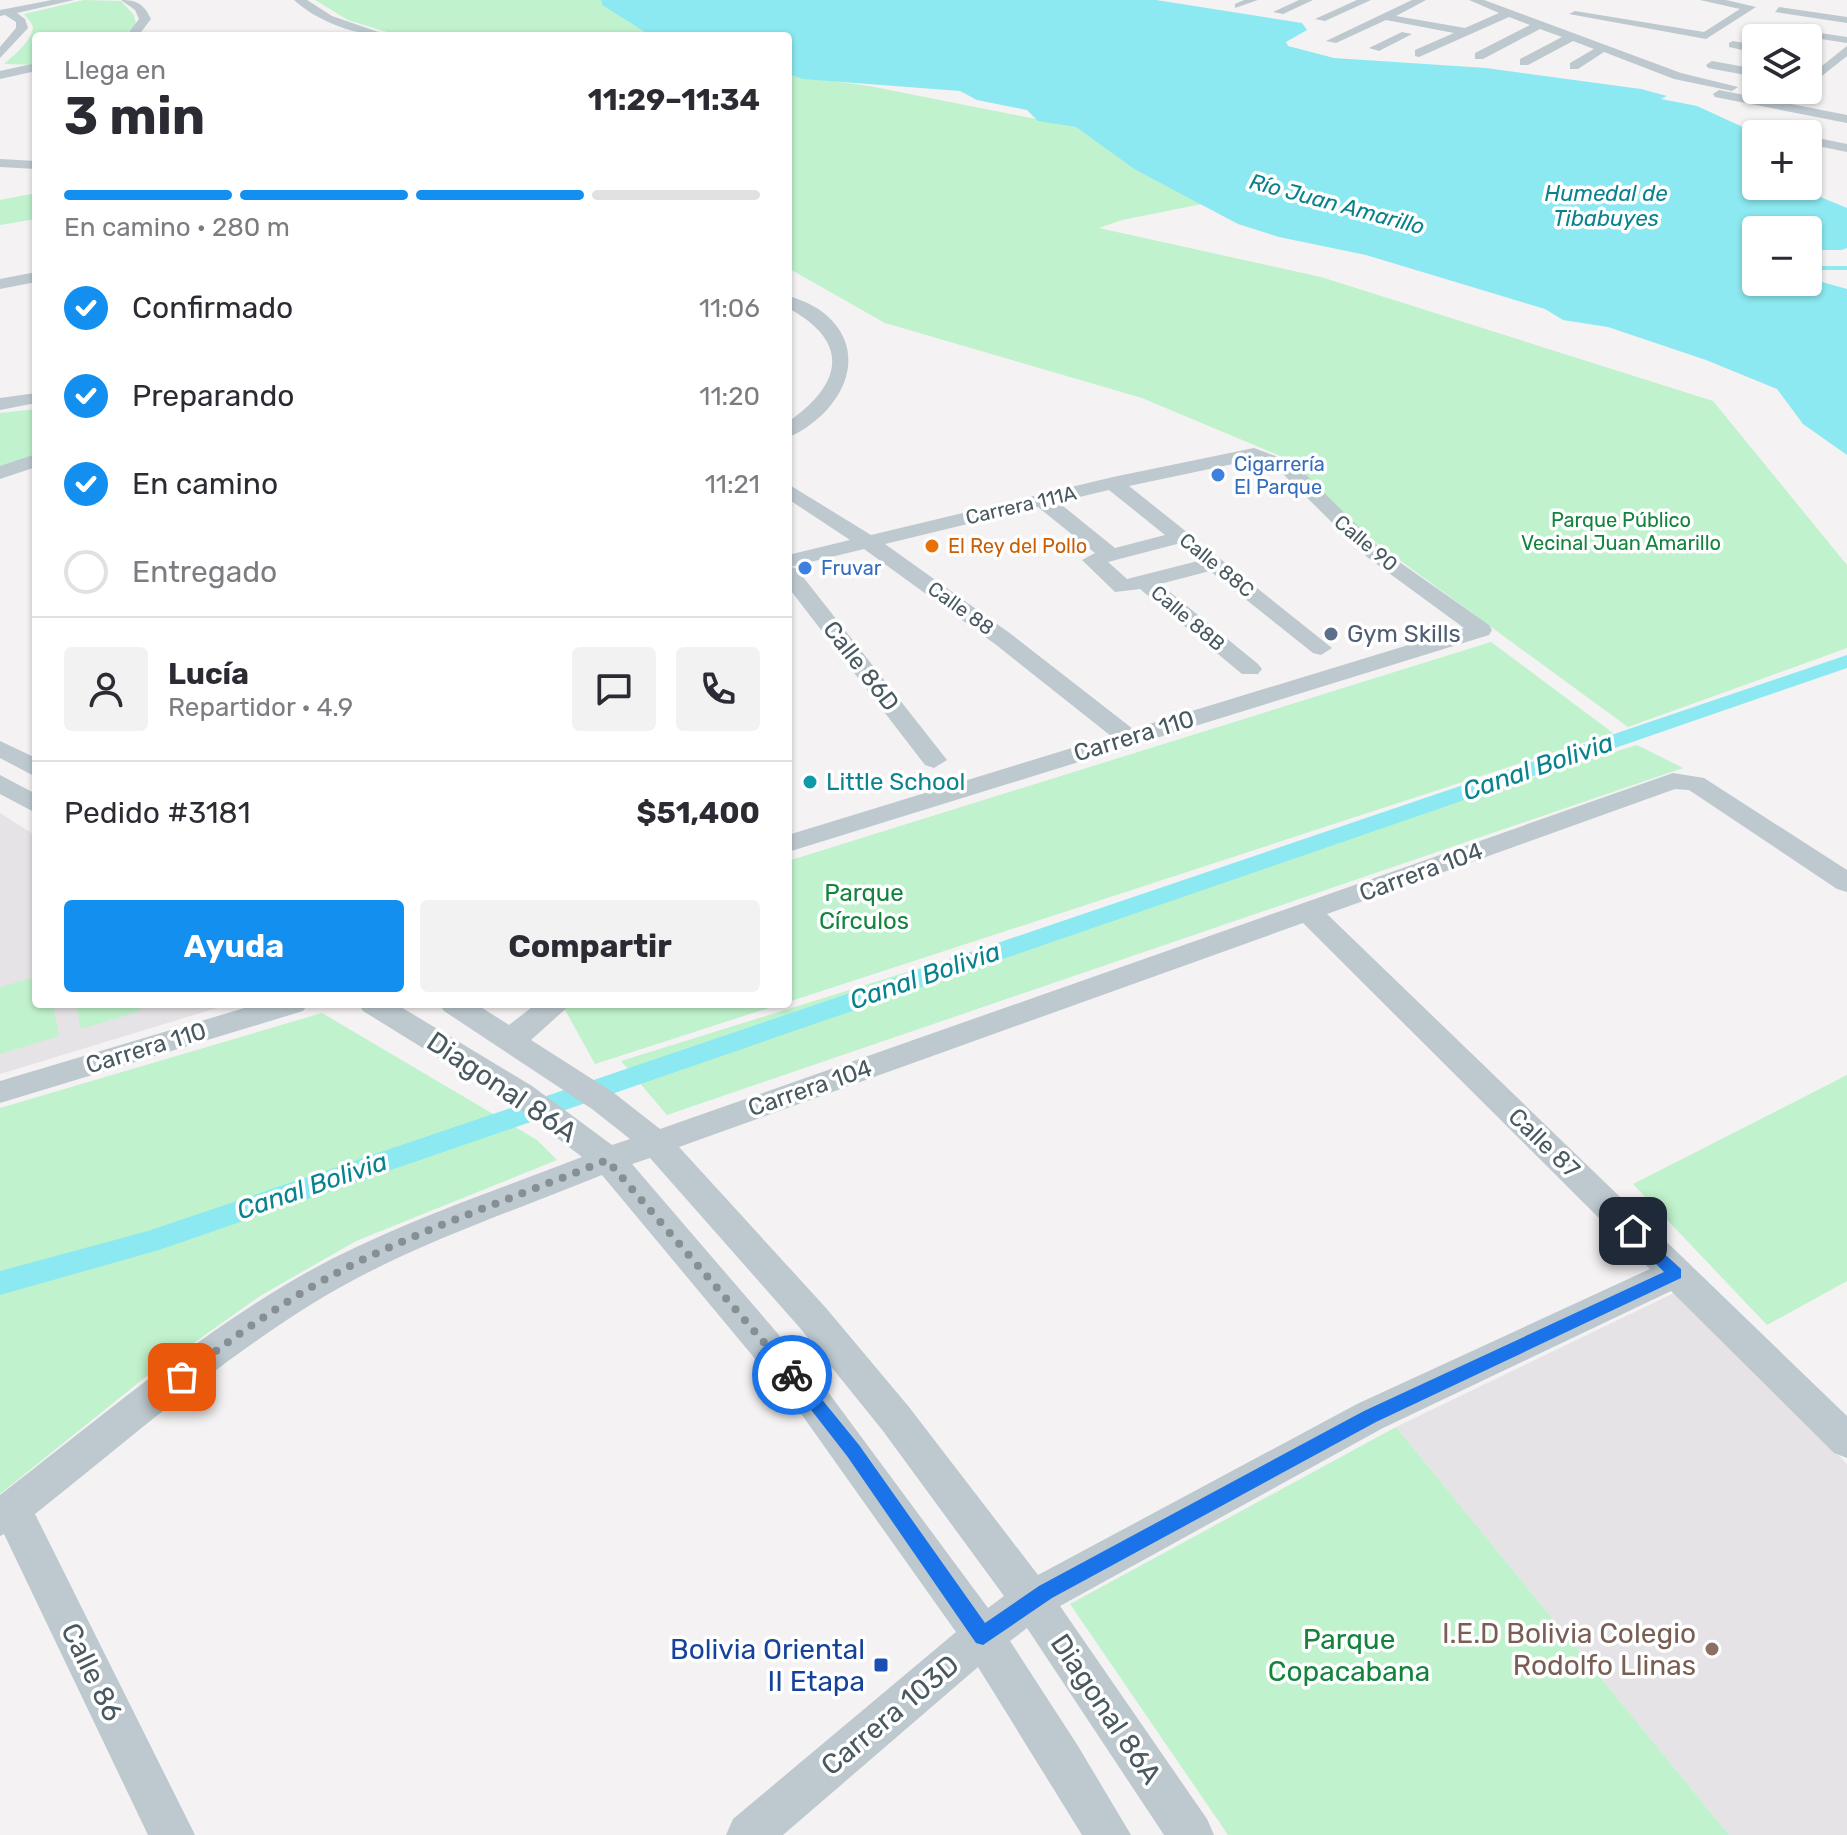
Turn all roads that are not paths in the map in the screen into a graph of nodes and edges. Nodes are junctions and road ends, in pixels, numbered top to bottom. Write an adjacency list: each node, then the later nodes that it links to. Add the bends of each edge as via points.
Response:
1 (69, 0): 13 (street)
2 (126, 0): 25 (street, via 140,8 145,19)
3 (299, 0): 26 (street, via 328,18)
4 (1253, 0): 10 (street)
5 (1308, 0): 14 (street)
6 (1366, 0): 19 (street)
7 (1421, 0): 18 (street)
8 (1705, 0): 17 (street, via 1750,7 1706,36)
9 (1472, 3): 16 (street)
10 (1239, 6)
11 (1776, 6): 12 (street); 20 (street); 24 (street)
12 (1847, 9)
13 (4, 12): 37 (street, via 21,21 22,28)
14 (1279, 12)
15 (1453, 13): 22 (street)
16 (1508, 13): 21 (street); 27 (street)
17 (1575, 14)
18 (1385, 17): 22 (street); 23 (street)
19 (1321, 19)
20 (1847, 20)
21 (1540, 24): 29 (street); 38 (street)
22 (1429, 25): 27 (street)
23 (1365, 26): 28 (street); 30 (street)
24 (1847, 29)
25 (135, 32)
26 (372, 32)
27 (1466, 32): 31 (street)
28 (1406, 34): 31 (street); 34 (street)
29 (1573, 36): 35 (street); 42 (street)
30 (1332, 41)
31 (1446, 42): 36 (street)
32 (1733, 45): 33 (street)
33 (1742, 47)
34 (1375, 48)
35 (1603, 48): 41 (street); 43 (street)
36 (1419, 53)
37 (0, 54)
38 (1479, 56)
39 (1838, 56): 45 (street)
40 (1742, 60): 46 (street, via 1714,59)
41 (1638, 61): 47 (street); 50 (street, via 1667,77)
42 (1524, 62)
43 (1574, 66)
44 (32, 68): 48 (street)
45 (1822, 69)
46 (1742, 70)
47 (1618, 71)
48 (0, 73)
49 (1742, 82): 50 (street)
50 (1732, 87): 51 (street, via 1719,94)
51 (1742, 98)
52 (1833, 101): 54 (street)
53 (1770, 104): 54 (street)
54 (1806, 118): 55 (street); 56 (street)
55 (1847, 119)
56 (1847, 133)
57 (1822, 143): 58 (street)
58 (1847, 148)
59 (0, 163): 60 (street)
60 (32, 165)
61 (32, 278): 62 (street)
62 (0, 284)
63 (792, 303): 66 (street, via 823,322 838,339 844,358 842,379 829,399)
64 (32, 399): 65 (street)
65 (0, 404)
66 (792, 428)
67 (1254, 454): 70 (street, Carrera 111A); 80 (street, Calle 90, via 1287,467 1357,539)
68 (32, 461): 69 (street)
69 (0, 473)
70 (1113, 483): 72 (street, Carrera 111A); 73 (street, Calle 88C)
71 (792, 493): 74 (street, Calle 88)
72 (1042, 500): 74 (street, Carrera 111A); 75 (street)
73 (1181, 537): 75 (street); 77 (street, Calle 88C)
74 (869, 541): 76 (street, Carrera 111A); 83 (street, Calle 88, via 1019,649)
75 (1111, 555): 79 (street, Calle 88B, via 1093,560 1123,587)
76 (792, 560)
77 (1215, 563): 79 (street); 81 (street, Calle 88C)
78 (792, 578): 86 (street, Calle 86D)
79 (1146, 583): 82 (street, Calle 88B)
80 (1481, 630): 83 (street, Carrera 110)
81 (1321, 648)
82 (1250, 669)
83 (1127, 737): 90 (street, Carrera 110)
84 (32, 747): 85 (street)
85 (3, 752): 87 (street)
86 (934, 760)
87 (32, 767)
88 (0, 783): 89 (street)
89 (32, 803)
90 (793, 833)
91 (1847, 883): 92 (street, Carrera 104, via 1710,792 1683,781)
92 (1309, 913): 99 (street, Carrera 104); 101 (street, Calle 87)
93 (380, 1008): 100 (street, Diagonal 86A, via 554,1116)
94 (461, 1008): 97 (street, Diagonal 86A)
95 (551, 1008): 97 (street)
96 (252, 1011): 98 (street, Carrera 110)
97 (512, 1039): 99 (street, Diagonal 86A)
98 (0, 1092)
99 (655, 1142): 100 (street, Carrera 104); 104 (street, Diagonal 86A, via 813,1318)
100 (607, 1160): 103 (street, Carrera 104, via 378,1252 304,1291 230,1339); 105 (street, Diagonal 86A, via 844,1439)
101 (1676, 1273): 102 (street, Calle 87); 104 (street, Carrera 103D, via 1370,1416)
102 (1847, 1441)
103 (6, 1514): 106 (street, Calle 86)
104 (1032, 1600): 105 (street, Carrera 103D); 109 (street, Diagonal 86A)
105 (983, 1636): 107 (street, Carrera 103D); 108 (street, Diagonal 86A)
106 (172, 1835)
107 (749, 1835)
108 (1108, 1835)
109 (1191, 1835)

